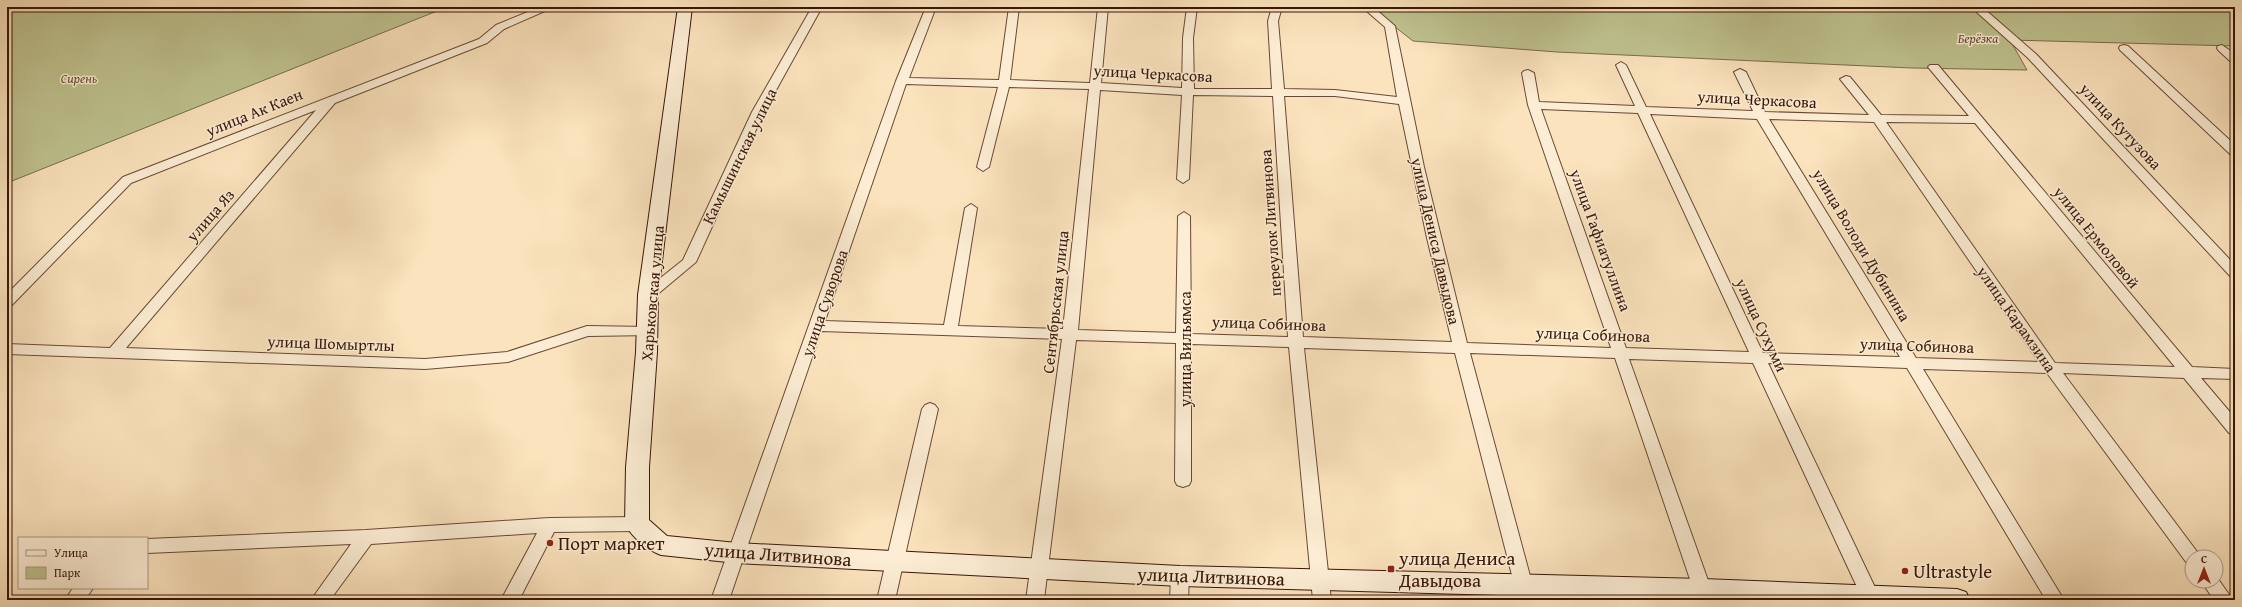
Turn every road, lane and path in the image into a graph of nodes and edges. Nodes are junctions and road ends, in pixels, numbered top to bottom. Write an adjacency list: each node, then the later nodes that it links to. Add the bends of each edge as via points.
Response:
1 (549, 7): 24 (street, улица Ак Каен, via 500,27 483,41)
2 (685, 7): 37 (street, Харьковская улица)
3 (818, 7): 37 (street, Камышинская улица, via 758,112 689,262)
4 (931, 7): 19 (street, улица Суворова)
5 (1014, 7): 20 (street)
6 (1103, 7): 21 (street, Сентябрьская улица)
7 (1192, 7): 22 (street, via 1188,38)
8 (1277, 7): 23 (street, переулок Литвинова, via 1273,21)
9 (1367, 7): 25 (street, улица Дениса Давыдова, via 1390,26)
10 (1976, 7): 36 (street, улица Кутузова, via 2032,56)
11 (2124, 48): 31 (street)
12 (2222, 48): 13 (street)
13 (2235, 60)
14 (1621, 66): 27 (street, улица Сухуми)
15 (1934, 67): 30 (street, улица Ермоловой)
16 (1740, 72): 28 (street, улица Володи Дубинина)
17 (1528, 73): 26 (street, улица Гафиатуллина)
18 (1846, 79): 29 (street, улица Карамзина)
19 (902, 81): 20 (street, улица Черкасова); 39 (street, улица Суворова)
20 (1004, 84): 21 (street, улица Черкасова); 32 (street)
21 (1094, 86): 22 (street, улица Черкасова); 42 (street, Сентябрьская улица)
22 (1188, 92): 23 (street, улица Черкасова); 33 (street)
23 (1278, 94): 25 (street, улица Черкасова, via 1335,93); 44 (street, переулок Литвинова)
24 (332, 98): 38 (street, улица Ак Каен, via 127,180); 47 (street, улица Яз)
25 (1403, 101): 45 (street, улица Дениса Давыдова)
26 (1534, 105): 27 (street, улица Черкасова); 48 (street, улица Гафиатуллина)
27 (1642, 110): 28 (street, улица Черкасова); 49 (street, улица Сухуми)
28 (1761, 115): 29 (street, улица Черкасова); 50 (street, улица Володи Дубинина)
29 (1878, 119): 30 (street, улица Черкасова); 51 (street, улица Карамзина)
30 (1979, 120): 52 (street, улица Ермоловой)
31 (2235, 152)
32 (983, 167)
33 (1183, 179)
34 (972, 208): 40 (street)
35 (1184, 216): 43 (street, улица Вильямса)
36 (2235, 273)
37 (648, 295): 41 (street, Харьковская улица)
38 (7, 302)
39 (816, 326): 40 (street, улица Собинова); 62 (street, улица Суворова)
40 (950, 330): 42 (street, улица Собинова)
41 (649, 332): 47 (street, улица Шомыртлы, via 587,331 508,357 425,364); 57 (street, Харьковская улица, via 636,496)
42 (1070, 334): 43 (street, улица Собинова); 64 (street, Сентябрьская улица)
43 (1185, 338): 44 (street, улица Собинова); 56 (street, улица Вильямса)
44 (1296, 342): 45 (street, улица Собинова); 68 (street, переулок Литвинова)
45 (1461, 347): 48 (street, улица Собинова); 69 (street, улица Дениса Давыдова)
46 (7, 349): 47 (street, улица Шомыртлы)
47 (114, 353)
48 (1622, 353): 49 (street, улица Собинова); 70 (street, улица Гафиатуллина)
49 (1757, 358): 50 (street, улица Собинова); 71 (street, улица Сухуми)
50 (1912, 363): 51 (street, улица Собинова); 80 (street, улица Володи Дубинина)
51 (2051, 368): 52 (street, улица Собинова); 61 (street, улица Карамзина)
52 (2186, 372): 53 (street, улица Собинова); 55 (street, улица Ермоловой)
53 (2235, 374)
54 (930, 409): 63 (street)
55 (2235, 429)
56 (1183, 481)
57 (637, 524): 58 (street); 62 (street, улица Литвинова, via 660,545)
58 (548, 525): 59 (street); 74 (street)
59 (366, 537): 60 (street); 73 (street)
60 (148, 546)
61 (2186, 549)
62 (737, 553): 63 (street, улица Литвинова); 75 (street, улица Суворова)
63 (896, 561): 64 (street, улица Литвинова); 76 (street)
64 (1040, 568): 65 (street, улица Литвинова); 77 (street, Сентябрьская улица)
65 (1180, 576): 68 (street, улица Литвинова); 78 (street)
66 (83, 589): 72 (street)
67 (2216, 589): 81 (street)
68 (1322, 590): 69 (street, улица Литвинова)
69 (1526, 593): 70 (street, улица Литвинова)
70 (1704, 595): 71 (street, улица Литвинова)
71 (1871, 598): 79 (street, улица Литвинова)
72 (74, 600)
73 (320, 600)
74 (510, 600)
75 (720, 600)
76 (886, 600)
77 (1035, 600)
78 (1179, 600)
79 (1958, 600)
80 (2055, 600)
81 (2224, 600)

